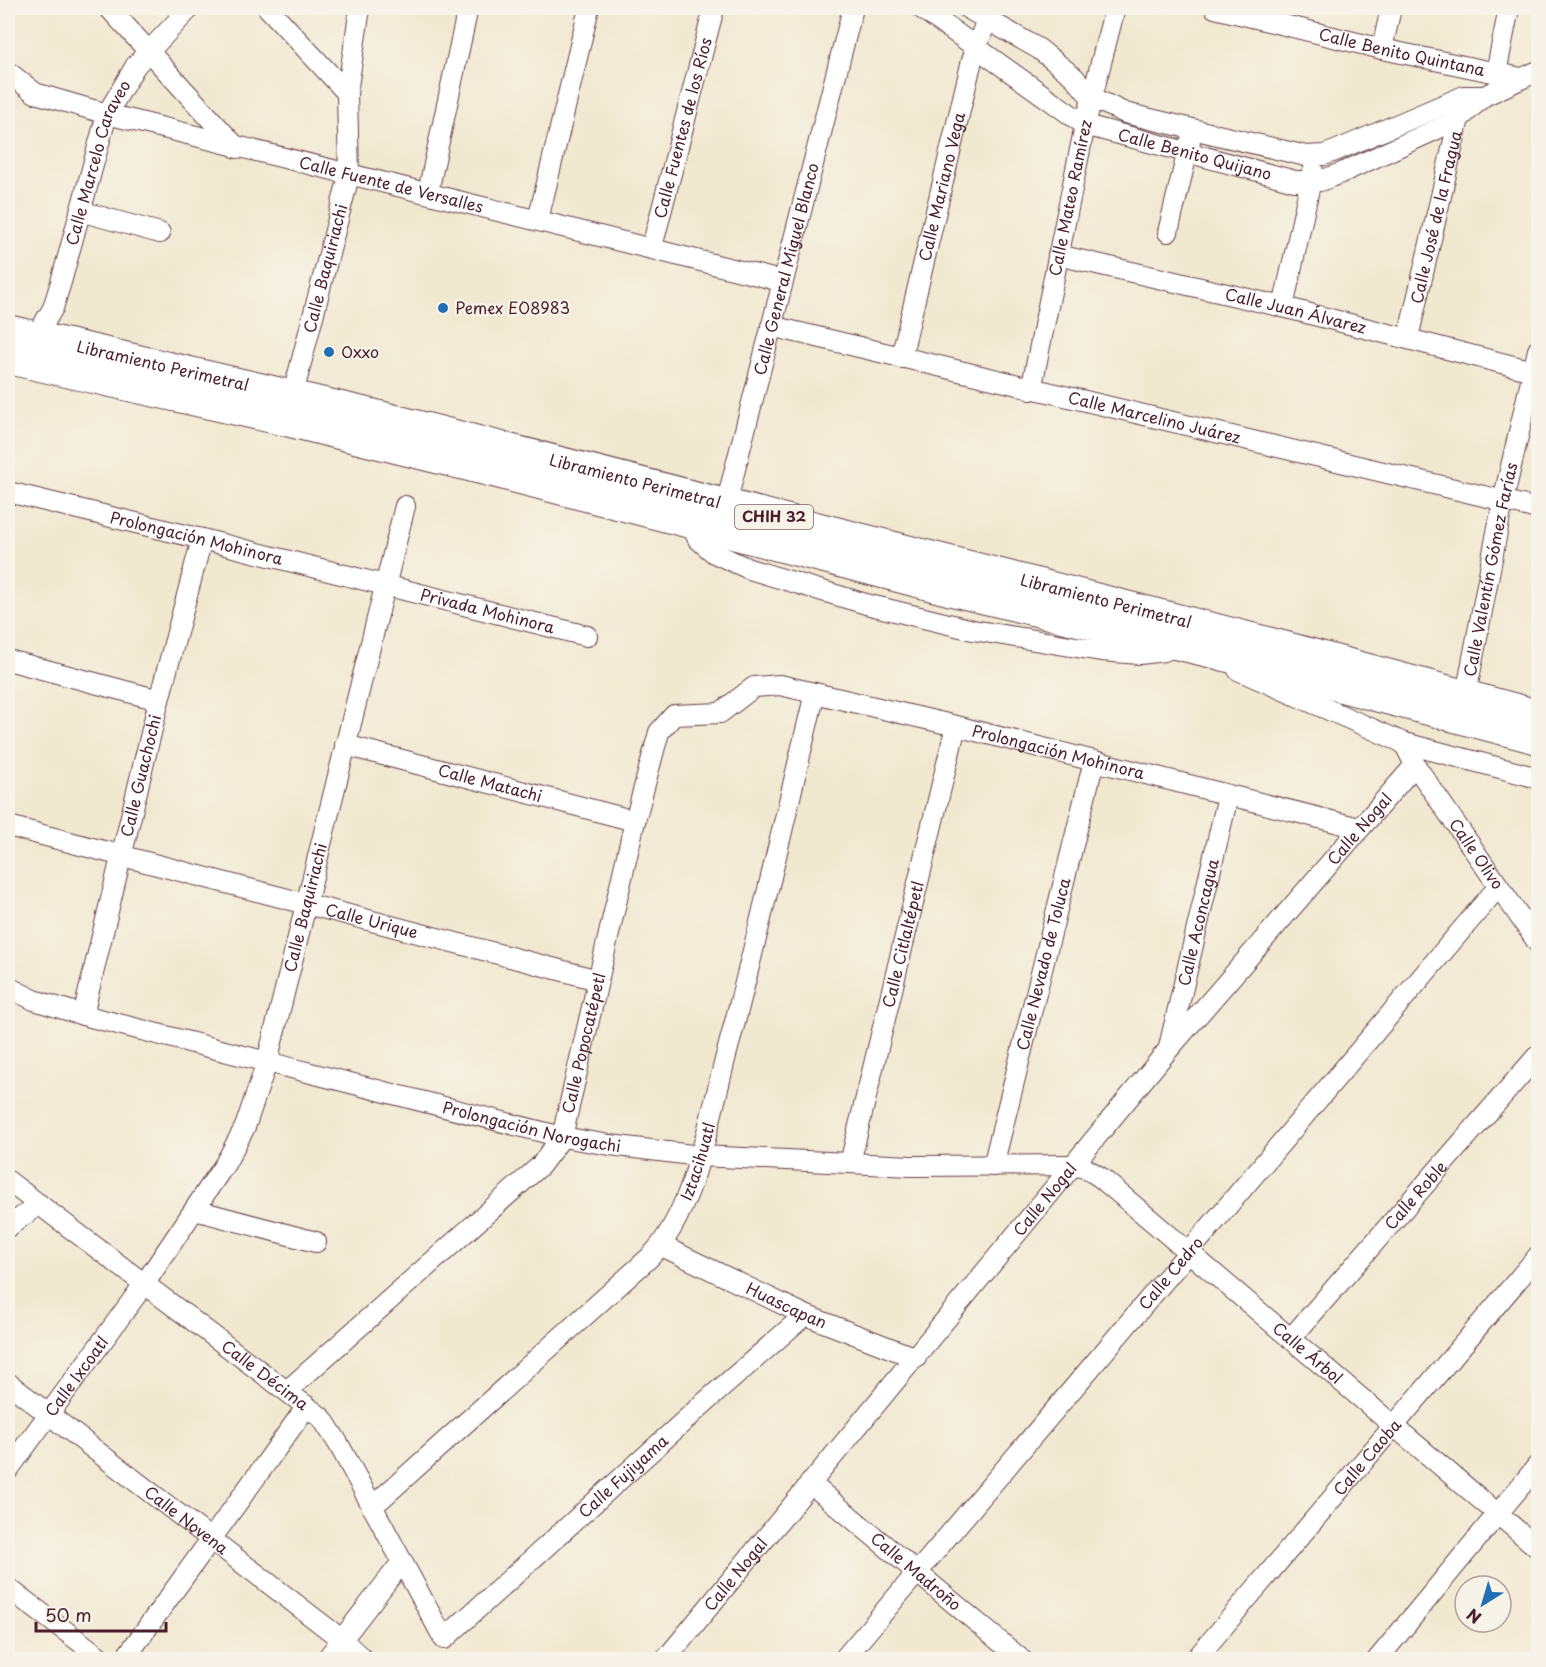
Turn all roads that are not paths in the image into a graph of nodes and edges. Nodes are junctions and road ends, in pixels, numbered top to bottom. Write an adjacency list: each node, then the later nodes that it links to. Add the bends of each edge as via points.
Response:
1 (109, 8): 19 (street)
2 (190, 8): 19 (street, Calle Marcelo Caraveo)
3 (268, 8): 23 (street)
4 (360, 8): 23 (street, Calle Baquiriachi)
5 (468, 8): 36 (street)
6 (590, 8): 38 (street)
7 (714, 8): 41 (street, Calle Fuentes de los Ríos)
8 (853, 8): 43 (street, Calle General Miguel Blanco)
9 (921, 8): 17 (street, Calle Benito Quijano)
10 (967, 8): 16 (street, Calle Benito Quijano)
11 (1115, 8): 26 (street, Calle Mateo Ramírez)
12 (1215, 8): 15 (street, Calle Benito Quintana)
13 (1391, 8): 18 (street)
14 (1509, 8): 21 (street)
15 (1255, 13): 18 (street, Calle Benito Quintana)
16 (987, 19): 17 (street, Calle Mariano Vega); 26 (street, Calle Benito Quijano, via 1058,63)
17 (977, 46): 29 (street, Calle Benito Quijano); 50 (street, Calle Mariano Vega)
18 (1382, 49): 21 (street, Calle Benito Quintana)
19 (148, 50): 27 (street, Calle Marcelo Caraveo); 31 (street)
20 (8, 72): 27 (street, Calle Fuente de Versalles, via 35,93)
21 (1496, 73): 22 (street, Calle Benito Quintana)
22 (1530, 74): 25 (street, Calle Benito Quijano)
23 (347, 93): 34 (street, Calle Baquiriachi)
24 (1464, 96): 25 (street, Calle Benito Quijano); 28 (street, Calle José de la Fragua); 33 (street, Calle Benito Quijano)
25 (1484, 96): 28 (street, Calle Benito Quijano)
26 (1091, 97): 29 (street, Calle Mateo Ramírez); 30 (street, Calle Benito Quijano, via 1125,113)
27 (107, 114): 31 (street, Calle Fuente de Versalles); 37 (street, Calle Marcelo Caraveo)
28 (1459, 119): 35 (street, Calle Benito Quijano, via 1339,174); 48 (street, Calle José de la Fragua)
29 (1085, 125): 32 (street, Calle Benito Quijano); 42 (street, Calle Mateo Ramírez)
30 (1193, 128): 32 (street); 33 (street, Calle Benito Quijano)
31 (237, 148): 34 (street, Calle Fuente de Versalles)
32 (1187, 153): 35 (street, Calle Benito Quijano); 39 (street)
33 (1316, 157): 35 (street)
34 (350, 176): 36 (street, Calle Fuente de Versalles); 54 (street, Calle Baquiriachi)
35 (1310, 183): 44 (street)
36 (428, 192): 38 (street, Calle Fuente de Versalles)
37 (80, 212): 40 (street); 47 (street, Calle Marcelo Caraveo, via 53,308)
38 (538, 220): 41 (street, Calle Fuente de Versalles)
39 (1168, 232)
40 (160, 233)
41 (652, 247): 43 (street, Calle Fuente de Versalles)
42 (1058, 255): 44 (street, Calle Juan Álvarez); 53 (street, Calle Mateo Ramírez)
43 (781, 281): 45 (street, Calle General Miguel Blanco)
44 (1283, 307): 48 (street, Calle Juan Álvarez)
45 (771, 326): 50 (street, Calle Marcelino Juárez); 59 (street, Calle General Miguel Blanco)
46 (8, 330): 47 (main road, Libramiento Perimetral / CHIH 32)
47 (36, 337): 54 (main road, Libramiento Perimetral / CHIH 32)
48 (1408, 338): 52 (street, Calle Juan Álvarez)
49 (1539, 350): 52 (street, Calle Valentín Gómez Farías)
50 (901, 358): 53 (street, Calle Marcelino Juárez)
51 (8, 359): 54 (main road, Libramiento Perimetral / CHIH 32)
52 (1533, 371): 56 (street, Calle Valentín Gómez Farías)
53 (1031, 390): 56 (street, Calle Marcelino Juárez)
54 (290, 408): 59 (main road, Libramiento Perimetral / CHIH 32); 60 (main road, Libramiento Perimetral / CHIH 32)
55 (8, 492): 61 (street, Prolongación Mohinora)
56 (1503, 501): 58 (street, Calle Marcelino Juárez); 70 (street, Calle Valentín Gómez Farías)
57 (405, 506): 62 (street, Calle Baquiriachi)
58 (1539, 509)
59 (722, 518): 60 (main road, Libramiento Perimetral / CHIH 32); 64 (main road, Libramiento Perimetral / CHIH 32, via 963,594); 70 (main road, Libramiento Perimetral / CHIH 32, via 1290,648)
60 (690, 523): 64 (street, via 698,539 714,553 749,569 866,604 973,630 1101,651 1140,654)
61 (202, 538): 62 (street, Prolongación Mohinora); 69 (street, Calle Guachochi)
62 (386, 585): 63 (street, Privada Mohinora); 75 (street, Calle Baquiriachi)
63 (587, 636)
64 (1176, 645): 65 (main road, Libramiento Perimetral / CHIH 32)
65 (1221, 655): 70 (main road, Libramiento Perimetral / CHIH 32); 74 (street, via 1228,666)
66 (8, 660): 69 (street)
67 (754, 687): 68 (street, Prolongación Mohinora, via 769,684); 80 (street, Calle Popocatépetl, via 720,713 680,714 664,723)
68 (815, 693): 72 (street, Prolongación Mohinora); 94 (street, Iztacihuatl)
69 (159, 700): 83 (street, Calle Guachochi)
70 (1463, 707): 71 (main road, Libramiento Perimetral / CHIH 32); 73 (main road, Libramiento Perimetral / CHIH 32)
71 (1539, 715)
72 (956, 726): 76 (street, Prolongación Mohinora); 95 (street, Calle Citlaltépetl)
73 (1539, 739)
74 (1404, 743): 77 (street); 78 (street)
75 (345, 745): 80 (street, Calle Matachi); 85 (street, Calle Baquiriachi)
76 (1094, 761): 79 (street, Prolongación Mohinora); 97 (street, Calle Nevado de Toluca)
77 (1415, 765): 82 (street, Calle Nogal); 84 (street, Calle Olivo)
78 (1539, 778)
79 (1228, 796): 82 (street, Prolongación Mohinora); 90 (street, Calle Aconcagua)
80 (635, 821): 87 (street, Calle Popocatépetl)
81 (8, 826): 83 (street, Calle Urique)
82 (1359, 828): 90 (street, Calle Nogal)
83 (121, 854): 85 (street, Calle Urique); 89 (street, Calle Guachochi)
84 (1498, 887): 86 (street, Calle Olivo); 104 (street, Calle Cedro)
85 (305, 904): 87 (street, Calle Urique); 92 (street, Calle Baquiriachi)
86 (1539, 943)
87 (598, 980): 93 (street, Calle Popocatépetl)
88 (8, 987): 89 (street, Prolongación Norogachi, via 34,1000)
89 (83, 1015): 92 (street, Prolongación Norogachi)
90 (1168, 1050): 96 (street, Calle Nogal)
91 (1539, 1055): 108 (street, Calle Roble)
92 (267, 1062): 93 (street, Prolongación Norogachi); 100 (street, Calle Baquiriachi, via 245,1127)
93 (562, 1137): 94 (street, Prolongación Norogachi); 111 (street, Calle Popocatépetl, via 540,1166)
94 (700, 1156): 95 (street, Prolongación Norogachi); 103 (street, Iztacihuatl)
95 (850, 1163): 97 (street, Prolongación Norogachi)
96 (1072, 1165): 97 (street, Prolongación Norogachi); 104 (street, Calle Árbol, via 1100,1177); 109 (street, Calle Nogal)
97 (993, 1166)
98 (8, 1181): 99 (street, Calle Décima)
99 (39, 1204): 101 (street); 106 (street, Calle Décima)
100 (195, 1210): 102 (street); 106 (street, Calle Baquiriachi)
101 (8, 1227)
102 (316, 1242)
103 (662, 1246): 107 (street, Huascapan); 118 (street, Iztacihuatl)
104 (1188, 1250): 108 (street, Calle Árbol); 123 (street, Calle Cedro)
105 (1539, 1256): 114 (street, Calle Caoba)
106 (145, 1283): 111 (street, Calle Décima); 113 (street, Calle Ixcoatl)
107 (805, 1315): 109 (street, Huascapan); 126 (street, Calle Fujiyama)
108 (1292, 1337): 114 (street, Calle Árbol)
109 (916, 1358): 117 (street, Calle Nogal)
110 (8, 1383): 113 (street, Calle Novena)
111 (288, 1390): 112 (street, Calle Décima)
112 (308, 1406): 118 (street, Calle Décima, via 327,1425); 120 (street)
113 (50, 1414): 116 (street, Calle Ixcoatl); 120 (street, Calle Novena)
114 (1394, 1425): 119 (street, Calle Árbol); 134 (street, Calle Caoba)
115 (1539, 1465): 119 (street)
116 (8, 1470)
117 (810, 1483): 123 (street, Calle Madroño); 131 (street, Calle Nogal)
118 (372, 1507): 122 (street, Calle Décima)
119 (1496, 1513): 121 (street, Calle Árbol); 135 (street)
120 (213, 1540): 125 (street, Calle Novena); 128 (street)
121 (1539, 1548)
122 (402, 1562): 125 (street); 126 (street, Calle Décima)
123 (917, 1572): 132 (street, Calle Cedro); 133 (street, Calle Madroño)
124 (8, 1588): 127 (street)
125 (341, 1639): 129 (street); 130 (street, Calle Novena)
126 (444, 1640)
127 (104, 1659)
128 (124, 1659)
129 (326, 1659)
130 (364, 1659)
131 (665, 1659)
132 (843, 1659)
133 (1022, 1659)
134 (1195, 1659)
135 (1380, 1659)

